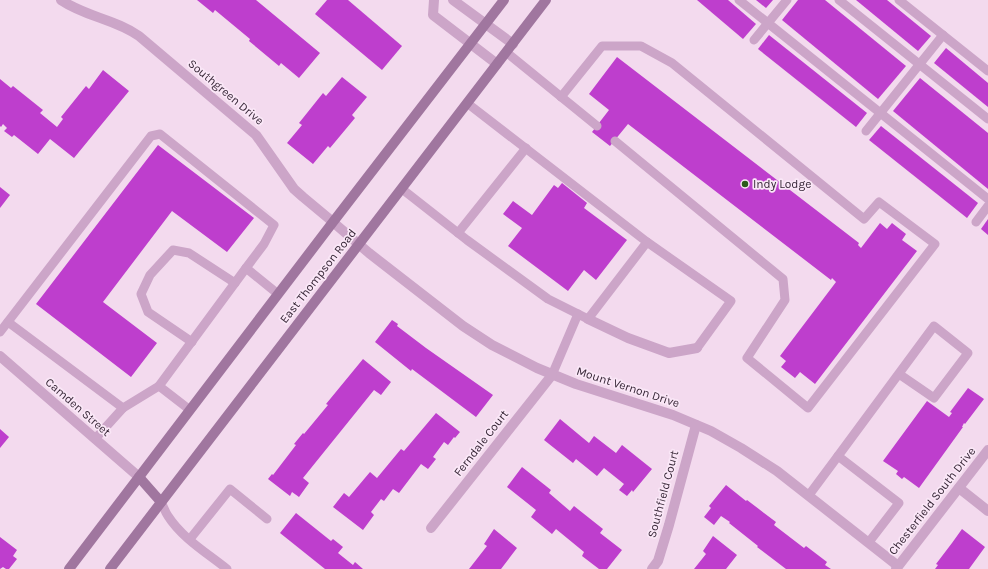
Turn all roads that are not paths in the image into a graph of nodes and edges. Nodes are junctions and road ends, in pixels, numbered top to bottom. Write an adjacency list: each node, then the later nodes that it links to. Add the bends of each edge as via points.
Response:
1 (61, 0): 30 (street, Southgreen Drive, via 85,13 120,25 139,36 256,135 294,189)
2 (434, 0): 14 (street, via 433,15)
3 (453, 0): 11 (street)
4 (504, 0): 11 (main road, East Thompson Road)
5 (546, 0): 15 (main road, East Thompson Road)
6 (739, 0): 10 (lane)
7 (788, 0): 10 (lane)
8 (839, 0): 17 (lane)
9 (899, 0): 12 (lane)
10 (769, 23): 13 (lane); 21 (lane)
11 (486, 24): 14 (main road, East Thompson Road); 15 (street)
12 (943, 35): 17 (lane); 18 (lane)
13 (754, 40)
14 (470, 44): 16 (street); 30 (main road, East Thompson Road)
15 (510, 48): 16 (main road, East Thompson Road); 19 (lane)
16 (497, 64): 20 (main road, East Thompson Road)
17 (920, 64): 21 (lane); 22 (lane)
18 (988, 71)
19 (561, 97): 23 (lane); 25 (lane, via 602,46 641,46 672,63 864,219 879,202 935,244 808,408 747,358 785,300 783,279)
20 (467, 103): 26 (lane); 27 (main road, East Thompson Road)
21 (881, 113): 24 (lane); 28 (lane)
22 (988, 119)
23 (597, 126)
24 (866, 131)
25 (615, 141)
26 (526, 148): 32 (lane); 34 (lane)
27 (402, 189): 32 (lane); 35 (main road, East Thompson Road)
28 (988, 199)
29 (988, 206): 31 (lane)
30 (333, 222): 33 (street, Southgreen Drive); 38 (main road, East Thompson Road)
31 (976, 222)
32 (458, 233): 39 (lane, via 548,299)
33 (349, 235): 35 (street, Mount Vernon Drive)
34 (647, 242): 40 (lane); 44 (lane, via 731,301)
35 (358, 245): 47 (street, Mount Vernon Drive, via 463,326 511,355); 58 (main road, East Thompson Road)
36 (246, 268): 37 (lane); 38 (lane); 41 (lane, via 274,225 160,134 151,136)
37 (235, 283): 43 (lane); 43 (lane, via 189,253 173,250 150,275 141,294 148,312)
38 (278, 294): 50 (main road, East Thompson Road)
39 (578, 314): 40 (lane); 47 (lane)
40 (588, 319): 44 (street, via 628,338 669,353)
41 (8, 322): 42 (lane); 49 (lane)
42 (0, 332)
43 (192, 342): 48 (lane)
44 (697, 348)
45 (0, 356): 52 (street, Camden Street)
46 (899, 374): 46 (lane, via 934,326 968,353 934,398); 54 (lane)
47 (552, 375): 51 (street, Mount Vernon Drive, via 649,406); 61 (street, Ferndale Court)
48 (159, 386): 49 (lane); 50 (lane)
49 (123, 408): 52 (lane)
50 (190, 410): 55 (main road, East Thompson Road)
51 (696, 425): 57 (street, Mount Vernon Drive, via 755,456); 68 (street, Southfield Court, via 658,562)
52 (95, 439): 55 (street, Camden Street)
53 (988, 450): 56 (street, Chesterfield South Drive)
54 (838, 456): 57 (lane); 63 (lane, via 899,504)
55 (139, 477): 58 (main road); 65 (main road, East Thompson Road)
56 (959, 488): 59 (street); 64 (street, Chesterfield South Drive)
57 (809, 495): 63 (street, Mount Vernon Drive)
58 (161, 502): 62 (lane, via 168,516); 66 (main road, East Thompson Road)
59 (988, 511)
60 (267, 519): 62 (lane, via 230,489)
61 (431, 528)
62 (190, 539): 67 (lane)
63 (869, 542): 64 (street, Mount Vernon Drive)
64 (897, 567)
65 (69, 569)
66 (110, 569)
67 (227, 569)
68 (652, 569)

